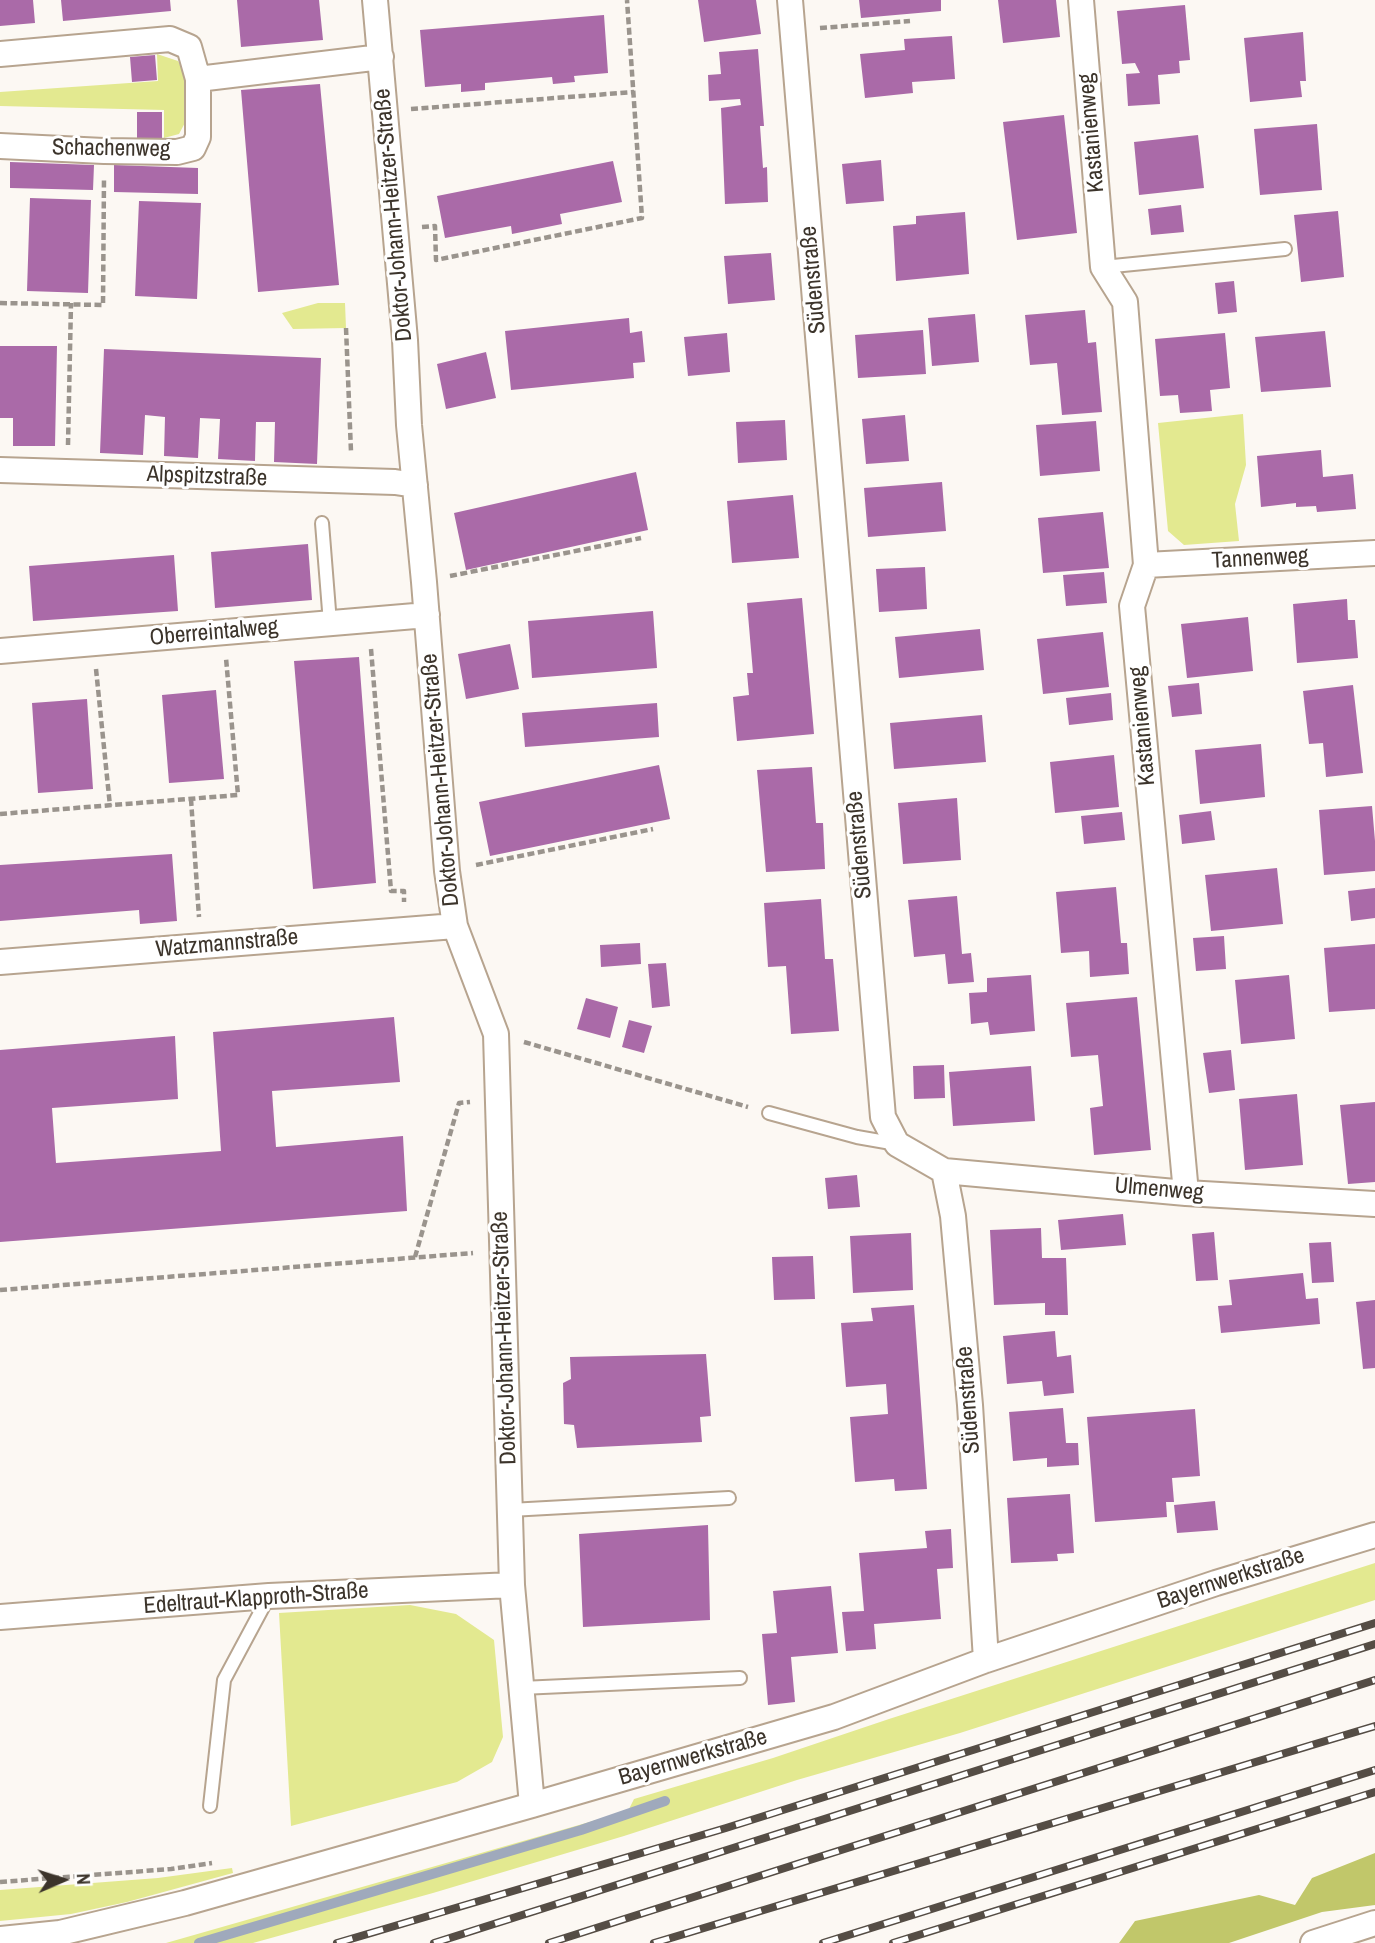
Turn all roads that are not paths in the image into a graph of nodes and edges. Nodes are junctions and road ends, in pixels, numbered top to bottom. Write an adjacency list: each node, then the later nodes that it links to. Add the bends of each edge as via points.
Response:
1 (375, 0): 5 (street, Doktor-Johann-Heitzer-Straße)
2 (790, 0): 21 (street, Südenstraße, via 878,1066 883,1117)
3 (1082, 0): 9 (street, Kastanienweg)
4 (0, 54): 6 (street, Schachenweg, via 170,38 189,47)
5 (381, 57): 6 (street); 11 (street, Doktor-Johann-Heitzer-Straße)
6 (198, 79): 7 (street, Schachenweg, via 198,137 193,148 177,152)
7 (0, 146)
8 (1285, 249): 9 (lane)
9 (1103, 267): 14 (street, Kastanienweg, via 1125,302)
10 (0, 470): 11 (street, Alpspitzstraße)
11 (415, 485): 15 (street, Doktor-Johann-Heitzer-Straße)
12 (322, 523): 16 (lane)
13 (1375, 553): 14 (street, Tannenweg)
14 (1146, 565): 23 (street, Kastanienweg, via 1132,606)
15 (427, 615): 16 (street, Oberreintalweg); 18 (street, Doktor-Johann-Heitzer-Straße)
16 (330, 623): 17 (street, Oberreintalweg)
17 (0, 651)
18 (455, 926): 19 (street, Watzmannstraße); 26 (street, Doktor-Johann-Heitzer-Straße, via 496,1034)
19 (0, 962)
20 (769, 1113): 21 (lane)
21 (897, 1144): 22 (street)
22 (944, 1171): 23 (street, Ulmenweg); 31 (street, Südenstraße, via 953,1216 971,1419)
23 (1186, 1193): 24 (street, Ulmenweg)
24 (1375, 1204)
25 (729, 1498): 26 (lane)
26 (510, 1510): 28 (street, Doktor-Johann-Heitzer-Straße)
27 (1375, 1535): 31 (street, Bayernwerkstraße)
28 (512, 1585): 29 (street, Edeltraut-Klapproth-Straße); 33 (street, Doktor-Johann-Heitzer-Straße)
29 (269, 1596): 30 (street, Edeltraut-Klapproth-Straße); 35 (lane, via 224,1680)
30 (0, 1617)
31 (986, 1660): 34 (street, Bayernwerkstraße, via 834,1717)
32 (740, 1678): 33 (lane)
33 (521, 1688): 34 (street, Doktor-Johann-Heitzer-Straße)
34 (532, 1805): 37 (street, Bayernwerkstraße, via 186,1903 60,1933)
35 (209, 1806)
36 (1375, 1923): 38 (street)
37 (0, 1939)
38 (1313, 1943)

